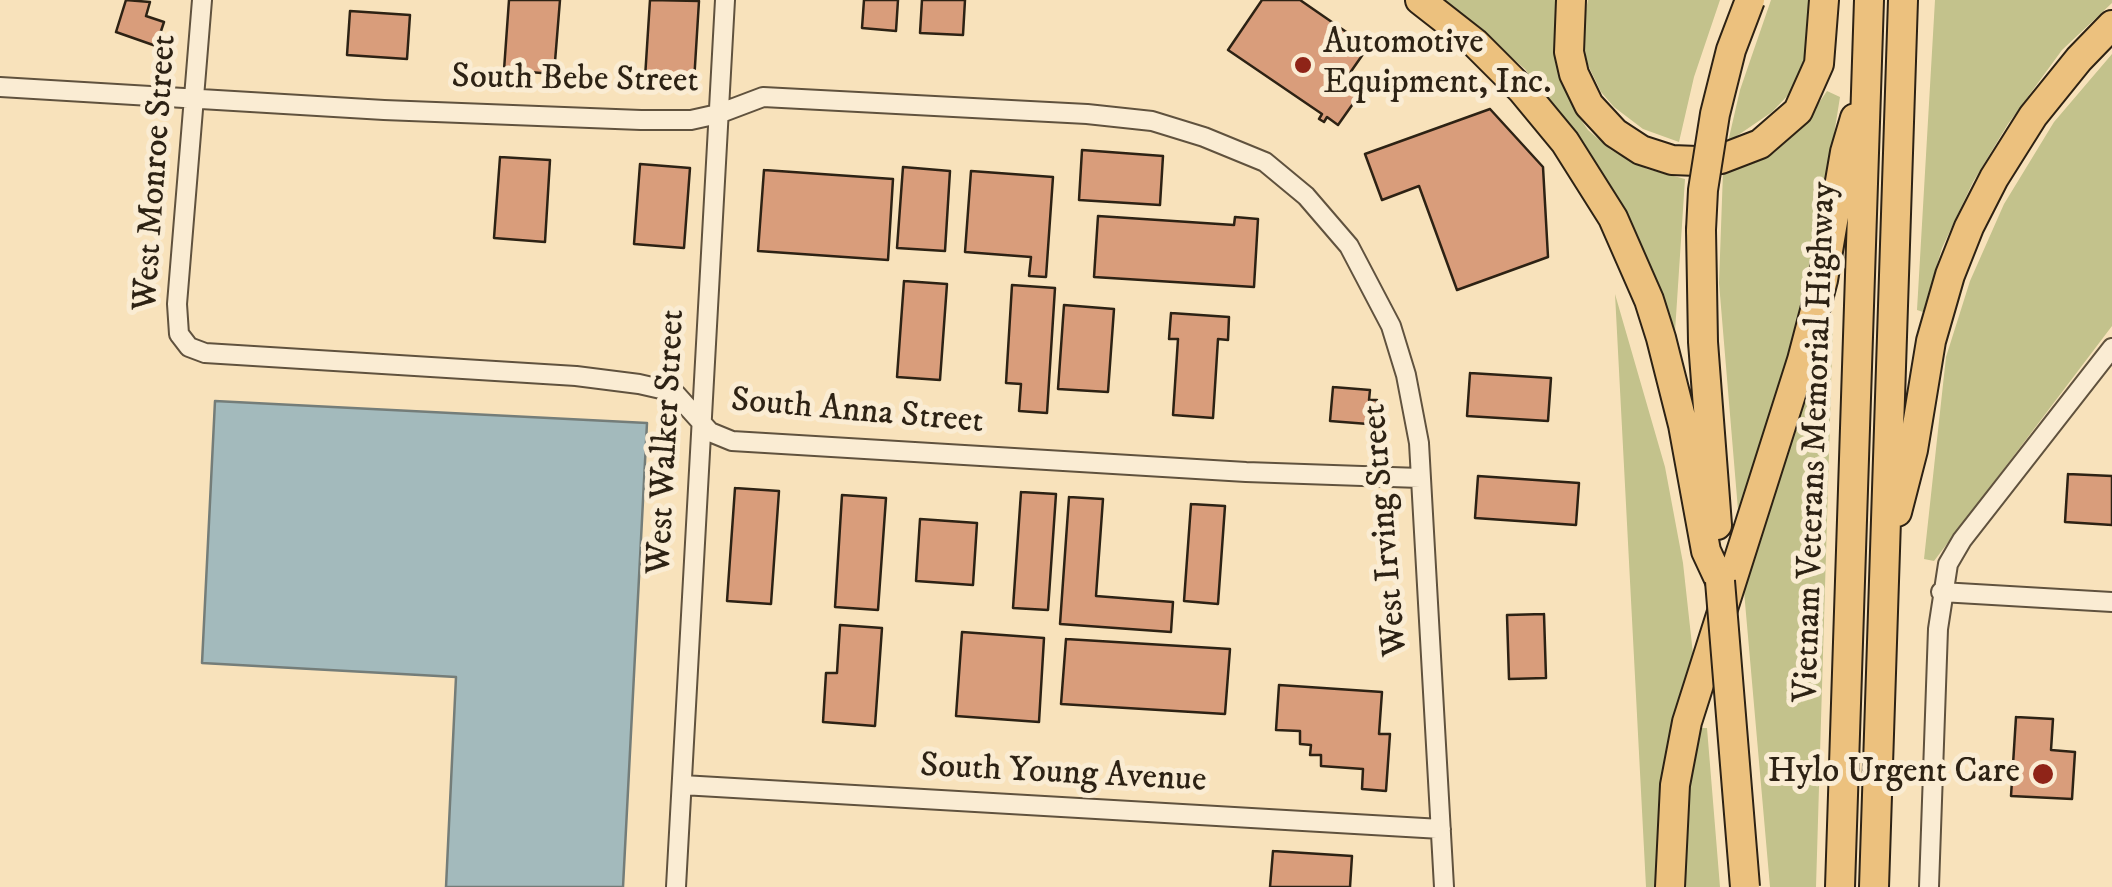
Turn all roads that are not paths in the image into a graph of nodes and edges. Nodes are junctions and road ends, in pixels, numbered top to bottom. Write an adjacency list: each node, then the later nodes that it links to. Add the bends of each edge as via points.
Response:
1 (202, 0): 12 (street, West Monroe Street)
2 (725, 0): 13 (street, West Walker Street)
3 (1420, 0): 20 (highway, via 1534,103 1612,218 1661,338 1706,551)
4 (1571, 0): 6 (highway, via 1569,52 1589,106 1641,150 1697,162 1760,144 1798,110 1819,64)
5 (1750, 0): 20 (highway, bridge, via 1718,100 1701,230)
6 (1824, 0)
7 (1870, 0): 10 (highway, Vietnam Veterans Memorial Highway)
8 (1903, 0): 19 (highway, Vietnam Veterans Memorial Highway)
9 (2112, 24): 19 (highway, via 2033,116 1969,227 1931,342)
10 (1867, 78): 27 (highway, via 1802,360 1687,722 1675,784); 29 (highway, Vietnam Veterans Memorial Highway)
11 (0, 87): 12 (street, South Bebe Street)
12 (194, 98): 13 (street, South Bebe Street, via 641,120); 15 (street, West Monroe Street, via 177,304 180,334)
13 (718, 114): 14 (street, South Bebe Street, via 763,97 1152,122 1265,162); 17 (street, West Walker Street)
14 (1306, 196): 18 (street, West Irving Street, via 1349,246 1391,326 1406,374)
15 (189, 346): 17 (street, South Anna Street, via 205,353 639,384 674,392)
16 (2112, 348): 21 (street, via 1962,540)
17 (702, 422): 18 (street, South Anna Street, via 732,441); 23 (street, West Walker Street)
18 (1420, 478): 24 (street, West Irving Street)
19 (1884, 566): 30 (highway, Vietnam Veterans Memorial Highway)
20 (1720, 581): 28 (highway, bridge)
21 (1942, 592): 22 (street); 31 (street)
22 (2112, 602)
23 (682, 785): 24 (street, South Young Avenue); 25 (street, West Walker Street)
24 (1441, 830): 26 (street, West Irving Street)
25 (676, 887)
26 (1444, 887)
27 (1670, 887)
28 (1745, 887)
29 (1840, 887)
30 (1874, 887)
31 (1930, 887)

